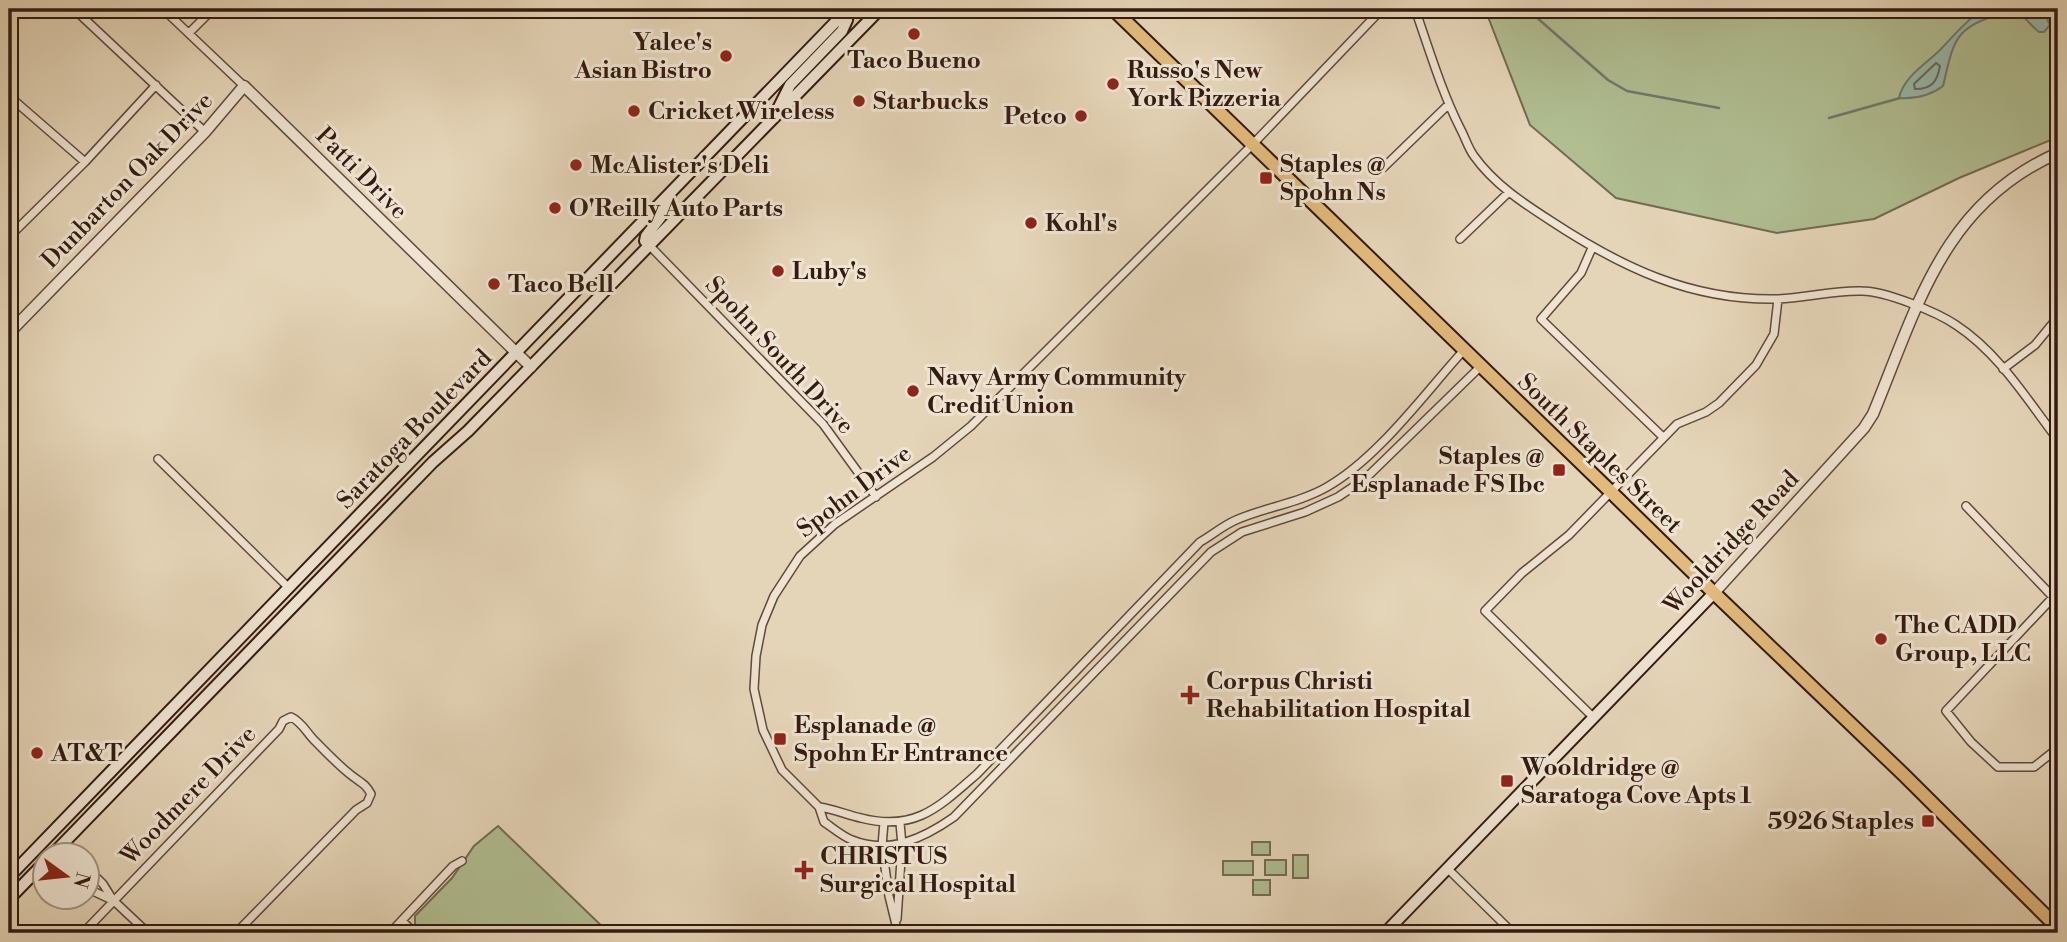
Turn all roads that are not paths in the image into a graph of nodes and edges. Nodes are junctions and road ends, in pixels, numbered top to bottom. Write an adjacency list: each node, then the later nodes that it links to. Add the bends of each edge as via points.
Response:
1 (74, 9): 10 (street)
2 (163, 9): 9 (street, Patti Drive)
3 (213, 9): 9 (street)
4 (880, 9): 14 (main road, Saratoga Boulevard)
5 (1113, 9): 16 (main road, South Staples Street)
6 (1382, 9): 16 (street, Spohn Drive)
7 (1415, 9): 13 (street)
8 (845, 12): 14 (main road, via 842,31 790,85); 20 (main road, Saratoga Boulevard)
9 (189, 33): 11 (street, Patti Drive)
10 (156, 85): 15 (street); 18 (street)
11 (244, 86): 15 (street, Dunbarton Oak Drive); 31 (street, Patti Drive)
12 (9, 96): 18 (street)
13 (1448, 104): 19 (street); 21 (street, via 1474,156)
14 (773, 120): 24 (main road, Saratoga Boulevard)
15 (205, 132): 29 (street, Dunbarton Oak Drive)
16 (1253, 144): 30 (main road, South Staples Street); 42 (street, Spohn Drive, via 971,426)
17 (2058, 153): 27 (street, Wooldridge Road, via 2023,172 1975,212 1954,236)
18 (85, 162): 22 (street)
19 (1383, 168)
20 (676, 186): 24 (main road, via 646,236); 31 (main road, Saratoga Boulevard)
21 (1508, 193): 23 (street); 25 (street)
22 (10, 235)
23 (1460, 239)
24 (649, 245): 32 (main road, Saratoga Boulevard); 42 (street, Spohn South Drive, via 823,424)
25 (1592, 248): 26 (street, via 1623,265 1692,290); 35 (street, via 1581,273 1541,319)
26 (1778, 299): 27 (street, via 1866,291); 35 (street, via 1774,334 1756,365 1719,403 1677,424)
27 (1916, 306): 34 (street, via 1956,325); 48 (street, Wooldridge Road, via 1864,428)
28 (2058, 317): 34 (street, via 2035,345)
29 (9, 333)
30 (1464, 350): 33 (main road, South Staples Street); 37 (street)
31 (517, 353): 32 (street, Patti Drive); 47 (main road, Saratoga Boulevard)
32 (531, 367): 50 (main road, Saratoga Boulevard)
33 (1480, 367): 38 (street); 40 (main road, South Staples Street)
34 (2003, 369): 36 (street)
35 (1663, 437): 40 (street)
36 (2058, 440)
37 (1381, 442): 38 (street); 41 (street, via 1349,473)
38 (1391, 452): 43 (street, via 1365,479)
39 (158, 459): 47 (street)
40 (1610, 491): 48 (main road, South Staples Street); 53 (street, via 1485,611)
41 (1316, 492): 43 (street); 45 (street, via 1235,520 1200,542)
42 (876, 497): 57 (street, Spohn Drive, via 835,524 800,556 774,596 756,656 754,689 763,730 782,769)
43 (1320, 505): 46 (street, via 1242,532)
44 (1966, 506): 49 (street)
45 (1176, 567): 46 (street); 51 (street)
46 (1186, 576): 52 (street)
47 (289, 588): 50 (main road, via 291,597); 58 (main road, Saratoga Boulevard)
48 (1714, 593): 53 (main road, Wooldridge Road); 79 (main road, South Staples Street)
49 (2055, 595): 54 (street, via 1946,712 1998,767 2034,767)
50 (260, 640): 63 (main road, Saratoga Boulevard)
51 (1082, 664): 52 (street); 55 (street)
52 (1092, 674): 56 (street)
53 (1594, 718): 68 (main road, Wooldridge Road)
54 (2058, 748)
55 (977, 774): 56 (street); 60 (street, via 939,807)
56 (986, 783): 64 (street, via 954,817 929,835)
57 (819, 807): 59 (street); 65 (street, Spohn Drive, via 824,822 852,840)
58 (71, 813): 61 (main road, Saratoga Boulevard); 62 (main road)
59 (884, 822): 60 (street); 65 (street)
60 (901, 823): 64 (street)
61 (43, 841)
62 (54, 841)
63 (66, 841)
64 (902, 845): 65 (street, Spohn Drive); 78 (street)
65 (882, 846): 78 (street)
66 (32, 852): 71 (main road, Saratoga Boulevard)
67 (462, 861): 77 (street)
68 (1448, 869): 86 (main road, Wooldridge Road); 87 (street)
69 (32, 871): 72 (main road)
70 (32, 875): 72 (main road)
71 (9, 877)
72 (28, 879): 75 (main road)
73 (102, 883): 76 (street)
74 (102, 895): 76 (street)
75 (9, 899)
76 (113, 900): 80 (street, Woodmere Drive); 81 (street); 82 (street, Woodmere Drive, via 291,717 366,784 371,794)
77 (402, 921): 83 (street); 84 (street)
78 (896, 923): 85 (street)
79 (2058, 928)
80 (83, 933)
81 (148, 933)
82 (236, 933)
83 (390, 933)
84 (415, 933)
85 (898, 933)
86 (1385, 933)
87 (1513, 933)

